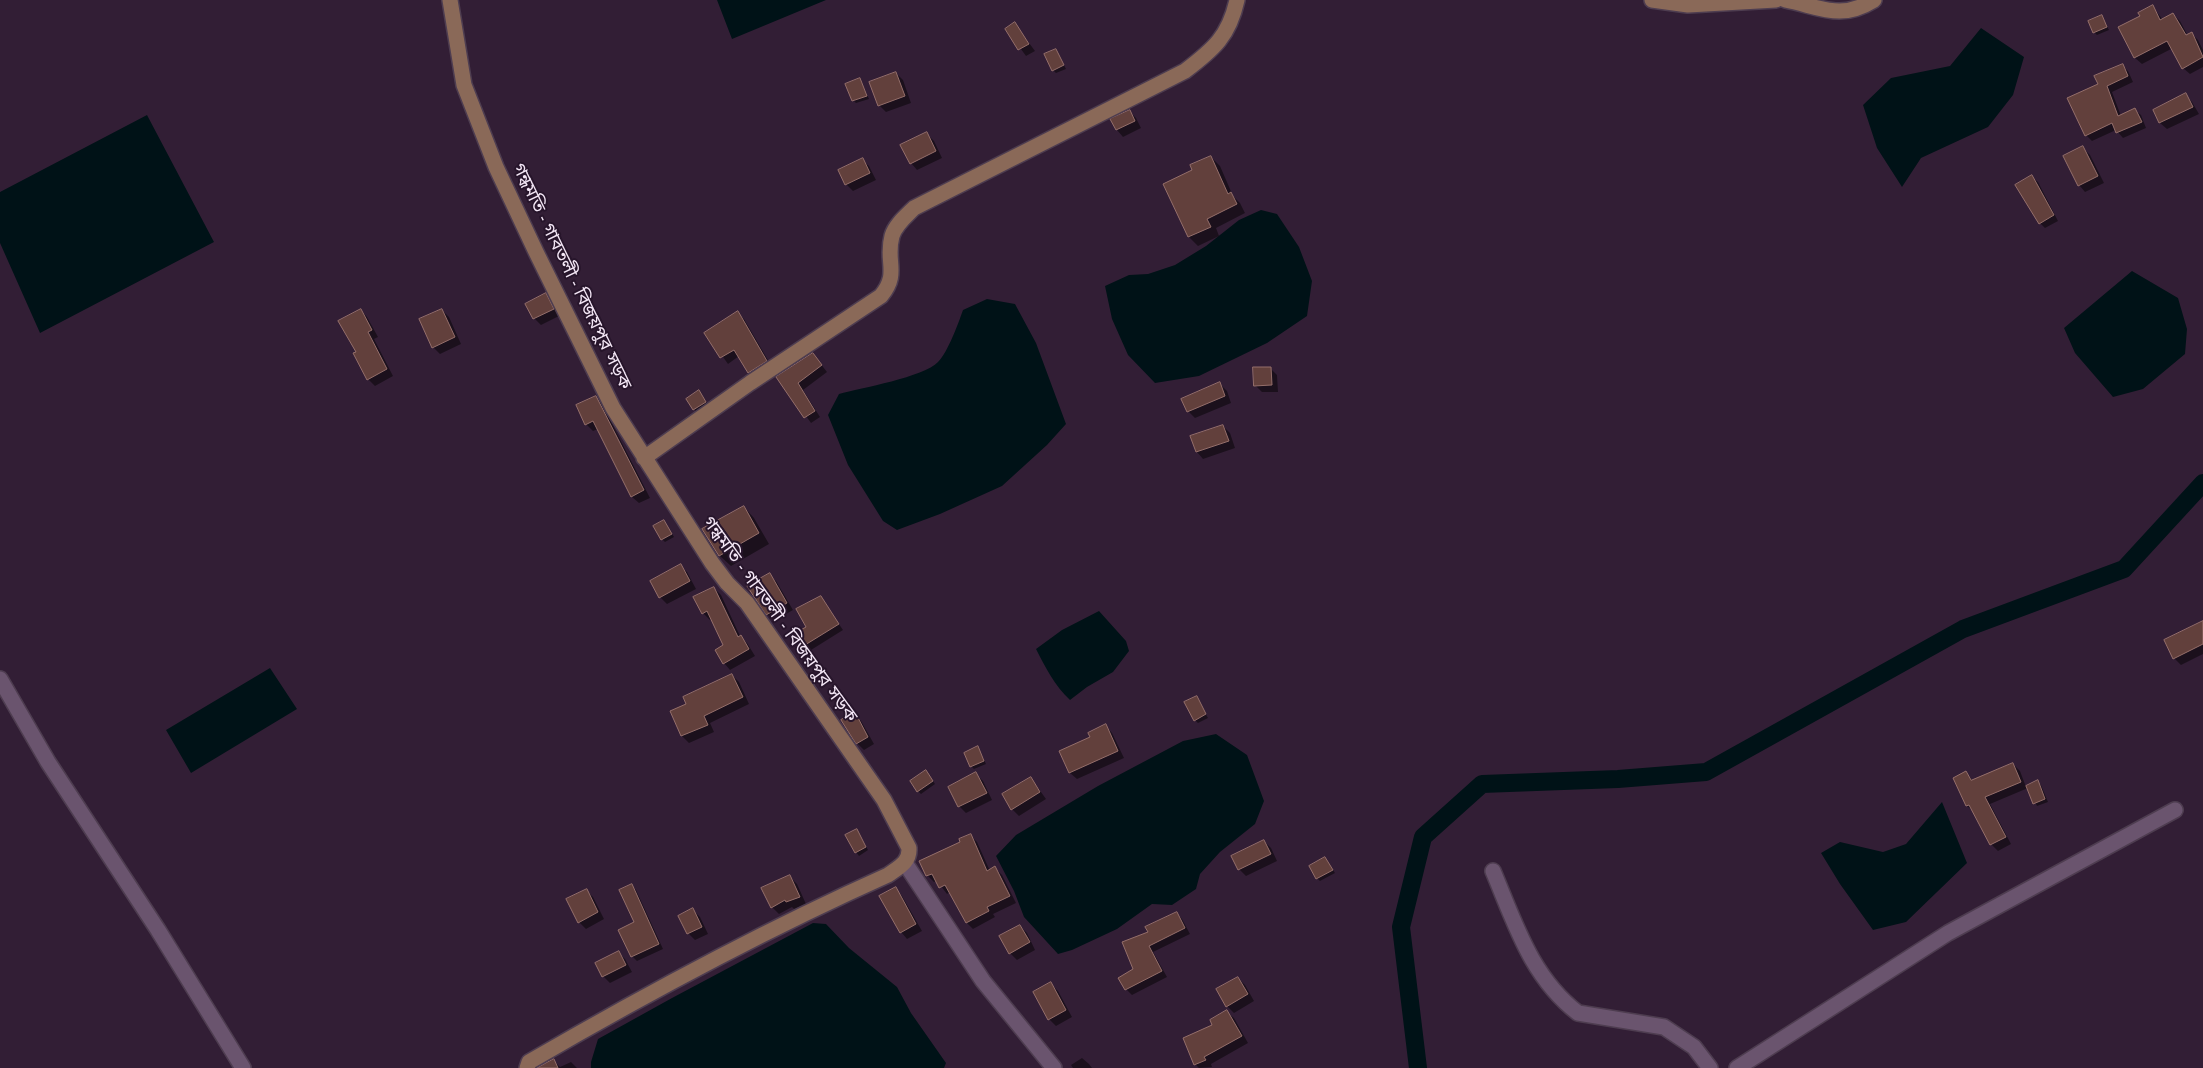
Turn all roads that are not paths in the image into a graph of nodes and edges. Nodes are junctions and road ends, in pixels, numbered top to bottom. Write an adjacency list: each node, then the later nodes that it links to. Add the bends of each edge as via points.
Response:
1 (450, 0): 7 (main road, গন্ধমতি - গাবতলী - বিজয়পুর সড়ক, via 464,85 496,167 613,408)
2 (1236, 0): 7 (main road, via 1232,19 1220,41 1185,71 914,208 892,234 890,286 880,296)
3 (1652, 0): 4 (main road, via 1688,5)
4 (1776, 0)
5 (1785, 0): 6 (main road, via 1838,13 1851,11)
6 (1874, 0)
7 (644, 458): 10 (main road, গন্ধমতি - গাবতলী - বিজয়পুর সড়ক, via 712,563 747,603 884,800 910,848)
8 (0, 679): 12 (street, via 48,762)
9 (2175, 810): 16 (street, via 1948,933)
10 (905, 863): 13 (main road, via 888,875 623,1007 529,1062); 14 (street, via 983,981)
11 (1493, 871): 15 (street, via 1527,951 1549,986 1569,1006 1578,1013 1664,1027 1694,1046)
12 (243, 1068)
13 (527, 1068)
14 (1054, 1068)
15 (1710, 1068)
16 (1737, 1068)

